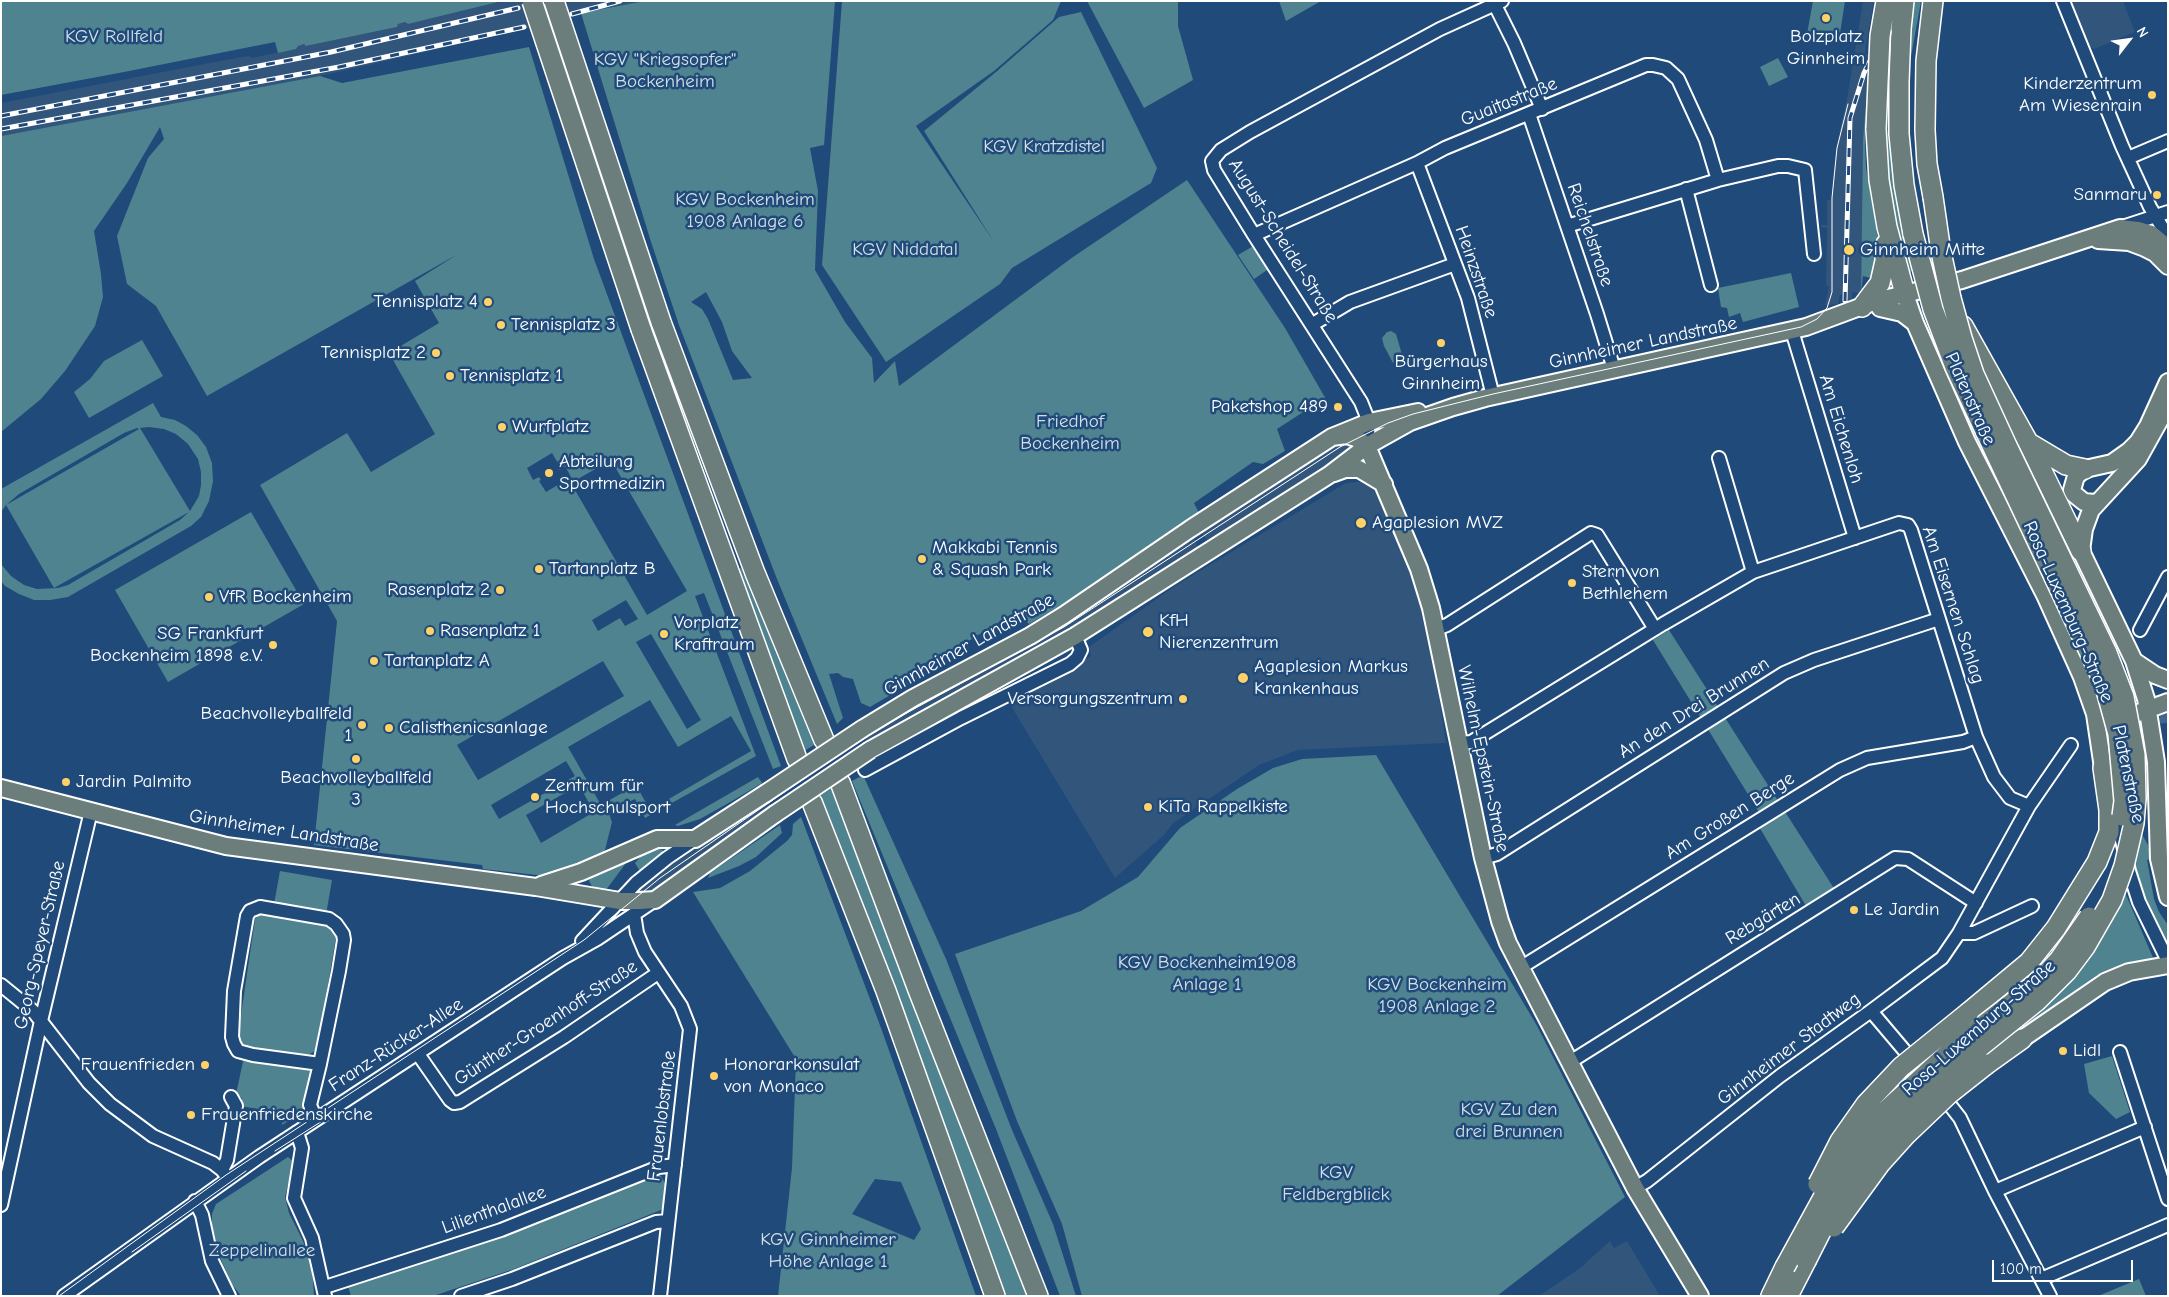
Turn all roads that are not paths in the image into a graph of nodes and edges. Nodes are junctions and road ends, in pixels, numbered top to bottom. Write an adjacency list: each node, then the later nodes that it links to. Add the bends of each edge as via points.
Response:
1 (532, 1): 71 (highway, bridge, via 641,329)
2 (554, 1): 66 (highway, bridge, via 661,322 755,573)
3 (1886, 1): 18 (highway, bridge, via 1880,36 1876,120 1879,180)
4 (1904, 1): 123 (highway, Rosa-Luxemburg-Straße, bridge, via 1898,82 1899,134 1908,210 1925,283 1969,399 2104,683 2118,734 2124,801 2108,876 2077,936 2059,960 2028,990 1954,1048 1880,1116 1831,1183)
5 (1933, 1): 30 (highway, Rosa-Luxemburg-Straße, bridge, via 1925,84 1927,164)
6 (2063, 1): 11 (street)
7 (1497, 2): 8 (street); 20 (street, August-Scheidel-Straße, via 1440,29 1221,150 1212,161 1214,170)
8 (1542, 108): 9 (street, Guaitastraße); 13 (street, Guaitastraße, via 1638,67 1653,65 1666,68 1686,93 1706,140)
9 (1530, 114): 12 (street, Guaitastraße, via 1445,148); 17 (street, Reichelstraße)
10 (2168, 141): 11 (street)
11 (2128, 158): 16 (street)
12 (1417, 163): 20 (street, Guaitastraße); 25 (street, Heinzstraße)
13 (1718, 180): 14 (street); 24 (street, via 1778,166 1805,170)
14 (1686, 189): 17 (street); 27 (street)
15 (2168, 212): 16 (street, Ginnheimer Landstraße)
16 (2155, 216): 19 (street, Ginnheimer Landstraße); 21 (street)
17 (1567, 226): 34 (street, Reichelstraße)
18 (1887, 228): 28 (highway); 29 (highway, via 1882,279)
19 (2120, 228): 22 (main road, Ginnheimer Landstraße); 23 (main road, Ginnheimer Landstraße, via 2152,234)
20 (1254, 235): 32 (street, August-Scheidel-Straße)
21 (2168, 237)
22 (2081, 241): 26 (main road, Ginnheimer Landstraße, via 2109,239 2129,242 2155,253); 28 (main road, Ginnheimer Landstraße)
23 (2168, 248)
24 (1814, 254)
25 (1455, 264): 32 (street, via 1350,302); 36 (street, Heinzstraße, via 1468,298)
26 (2168, 266)
27 (1711, 285)
28 (1909, 295): 29 (main road, Ginnheimer Landstraße); 31 (main road, Platenstraße)
29 (1871, 307): 31 (main road, via 1902,313); 33 (main road, Ginnheimer Landstraße)
30 (1955, 313): 42 (highway, bridge); 122 (highway, Rosa-Luxemburg-Straße, bridge, via 1974,374 2120,684 2136,755 2134,823 2112,900 2086,947 2037,1001 1924,1092 1889,1126 1841,1192)
31 (1915, 323): 41 (main road, Platenstraße)
32 (1313, 324): 39 (street, August-Scheidel-Straße, via 1357,394)
33 (1792, 330): 34 (main road, Ginnheimer Landstraße); 51 (street, Am Eichenloh)
34 (1614, 369): 36 (main road, Ginnheimer Landstraße)
35 (2168, 382): 45 (main road, via 2138,442 2112,463)
36 (1493, 396): 37 (main road, Ginnheimer Landstraße)
37 (1453, 406): 39 (main road, Ginnheimer Landstraße); 43 (main road, Ginnheimer Landstraße, via 1410,422)
38 (2168, 406): 49 (main road, via 2138,460)
39 (1369, 422): 40 (main road, Ginnheimer Landstraße); 43 (street, August-Scheidel-Straße)
40 (1332, 437): 43 (main road, via 1346,435); 50 (main road, Ginnheimer Landstraße)
41 (1967, 442): 47 (main road); 67 (main road, Platenstraße, via 2057,620 2082,677)
42 (2028, 442): 45 (highway, via 2066,465); 53 (highway)
43 (1367, 446): 46 (main road, Ginnheimer Landstraße); 48 (main road, Wilhelm-Epstein-Straße)
44 (1719, 458): 54 (street)
45 (2085, 469): 49 (main road, via 2076,476 2072,490 2079,500)
46 (1329, 475): 48 (main road, via 1355,468); 52 (main road, Ginnheimer Landstraße)
47 (2002, 483)
48 (1384, 484): 57 (main road, Wilhelm-Epstein-Straße, via 1419,569)
49 (2095, 503): 53 (main road, via 2087,516)
50 (1199, 522): 52 (main road, via 1199,538 1205,545); 80 (main road, Ginnheimer Landstraße, bridge, via 1051,623 913,698)
51 (1855, 538): 54 (street, Am Eisernen Schlag); 56 (street, Am Eisernen Schlag, via 1899,522 1908,525)
52 (1213, 547): 60 (main road, Ginnheimer Landstraße)
53 (2081, 551): 61 (main road, Platenstraße)
54 (1753, 572): 58 (street, Am Eisernen Schlag)
55 (2168, 577): 59 (street)
56 (1939, 619): 65 (street, Am Eisernen Schlag); 81 (street, An den Drei Brunnen, via 1784,673 1497,854)
57 (1436, 629): 58 (street, via 1591,532 1597,535); 68 (main road, Wilhelm-Epstein-Straße)
58 (1655, 629): 68 (street, Am Eisernen Schlag, via 1471,742)
59 (2140, 630)
60 (1074, 636): 73 (street, via 1081,650 1070,664); 87 (main road, Ginnheimer Landstraße, bridge, via 870,750)
61 (2134, 661): 62 (main road); 64 (main road, Platenstraße)
62 (2168, 680)
63 (2168, 702): 64 (main road)
64 (2148, 710): 67 (main road, via 2111,724); 70 (main road, Platenstraße)
65 (1976, 738): 77 (street, Am Eisernen Schlag, via 2004,793); 99 (street, Am Großen Berge, via 1867,758 1840,770)
66 (824, 740)
67 (2103, 741): 70 (main road, via 2127,756); 72 (main road, Platenstraße)
68 (1460, 744): 81 (main road, Wilhelm-Epstein-Straße)
69 (2071, 746): 77 (street, Ginnheimer Stadtweg)
70 (2163, 751): 82 (main road, Platenstraße, via 2157,802)
71 (797, 760)
72 (2103, 768): 79 (highway)
73 (865, 770)
74 (840, 782): 131 (highway)
75 (1, 788): 78 (main road, Ginnheimer Landstraße)
76 (812, 802): 130 (highway, via 889,1000)
77 (2029, 806): 89 (street, Ginnheimer Stadtweg)
78 (91, 812): 84 (main road, Ginnheimer Landstraße, via 226,846); 103 (street, Georg-Speyer-Straße)
79 (2114, 828): 82 (main road, via 2134,824 2147,830); 97 (street, Platenstraße, via 2139,902); 123 (highway, bridge, via 2056,928 2028,962 1901,1067 1866,1104 1840,1141 1820,1181)
80 (695, 839): 83 (main road, Ginnheimer Landstraße, via 657,839); 88 (street, Ginnheimer Landstraße, via 636,883)
81 (1483, 858): 99 (main road, Wilhelm-Epstein-Straße, via 1500,921)
82 (2159, 860): 86 (main road, Platenstraße)
83 (598, 865): 84 (main road, Ginnheimer Landstraße); 85 (main road, via 584,882)
84 (536, 887): 85 (main road, Ginnheimer Landstraße)
85 (592, 896): 88 (main road, Ginnheimer Landstraße); 91 (street)
86 (2168, 897)
87 (655, 900): 88 (main road, Ginnheimer Landstraße); 92 (street, Franz-Rücker-Allee)
88 (620, 901): 91 (street, Ginnheimer Landstraße)
89 (1976, 903): 94 (street, Ginnheimer Stadtweg); 108 (street, Rebgärten, via 1908,859 1895,858)
90 (2032, 906): 94 (street, via 1974,932)
91 (609, 913): 93 (street); 96 (street, Ginnheimer Landstraße)
92 (634, 914): 93 (street, Franz-Rücker-Allee); 95 (street, Frauenlobstraße)
93 (618, 924): 95 (street, Frauenlobstraße); 96 (street, Franz-Rücker-Allee)
94 (1959, 933): 102 (street, Ginnheimer Stadtweg, via 1942,958)
95 (645, 952): 100 (street, Frauenlobstraße)
96 (563, 958): 106 (street, Franz-Rücker-Allee)
97 (2168, 960)
98 (2168, 965): 104 (main road, Rosa-Luxemburg-Straße, via 2129,972 2104,982)
99 (1520, 968): 108 (main road, Wilhelm-Epstein-Straße)
100 (658, 973): 106 (street, Günther-Groenhoff-Straße, via 460,1102 450,1100); 113 (street, Frauenlobstraße, via 682,1006 690,1029)
101 (1, 985): 103 (street)
102 (1871, 1011): 115 (street, Ginnheimer Stadtweg, via 1780,1076); 116 (street, via 1960,1118)
103 (42, 1021): 114 (street, via 89,1083 110,1104 153,1136 213,1163); 119 (street, Georg-Speyer-Straße)
104 (2022, 1039): 122 (highway, bridge, via 1949,1094 1907,1134)
105 (2120, 1052): 111 (street)
106 (418, 1054): 110 (street, Franz-Rücker-Allee)
107 (320, 1064): 107 (street, via 339,971 343,934 329,919 255,908 247,916 234,992 234,1044 238,1051 246,1053); 110 (street, via 310,1105)
108 (1573, 1068): 115 (main road, Wilhelm-Epstein-Straße)
109 (231, 1097): 114 (street, via 236,1106)
110 (316, 1119): 112 (street, Franz-Rücker-Allee)
111 (2145, 1126): 116 (street); 117 (street)
112 (298, 1132): 114 (street, Franz-Rücker-Allee); 125 (street, via 302,1148 294,1198 312,1238)
113 (674, 1165): 120 (street, Frauenlobstraße); 125 (street, Lilienthalallee, via 659,1167 501,1230)
114 (225, 1174): 118 (street, Franz-Rücker-Allee)
115 (1639, 1186): 132 (main road, Wilhelm-Epstein-Straße)
116 (1995, 1191): 124 (street)
117 (2168, 1199)
118 (195, 1201): 126 (street, Franz-Rücker-Allee); 127 (street, via 202,1215 212,1262)
119 (1, 1205)
120 (668, 1221): 128 (street, via 656,1222); 129 (street, Frauenlobstraße)
121 (2168, 1225): 124 (street)
122 (1806, 1261): 134 (highway, Rosa-Luxemburg-Straße)
123 (1785, 1267): 133 (highway, Rosa-Luxemburg-Straße)
124 (2041, 1279): 135 (street)
125 (325, 1291)
126 (64, 1296)
127 (229, 1296)
128 (461, 1296)
129 (660, 1296)
130 (996, 1296)
131 (1038, 1296)
132 (1700, 1296)
133 (1770, 1296)
134 (1788, 1296)
135 (2050, 1296)

